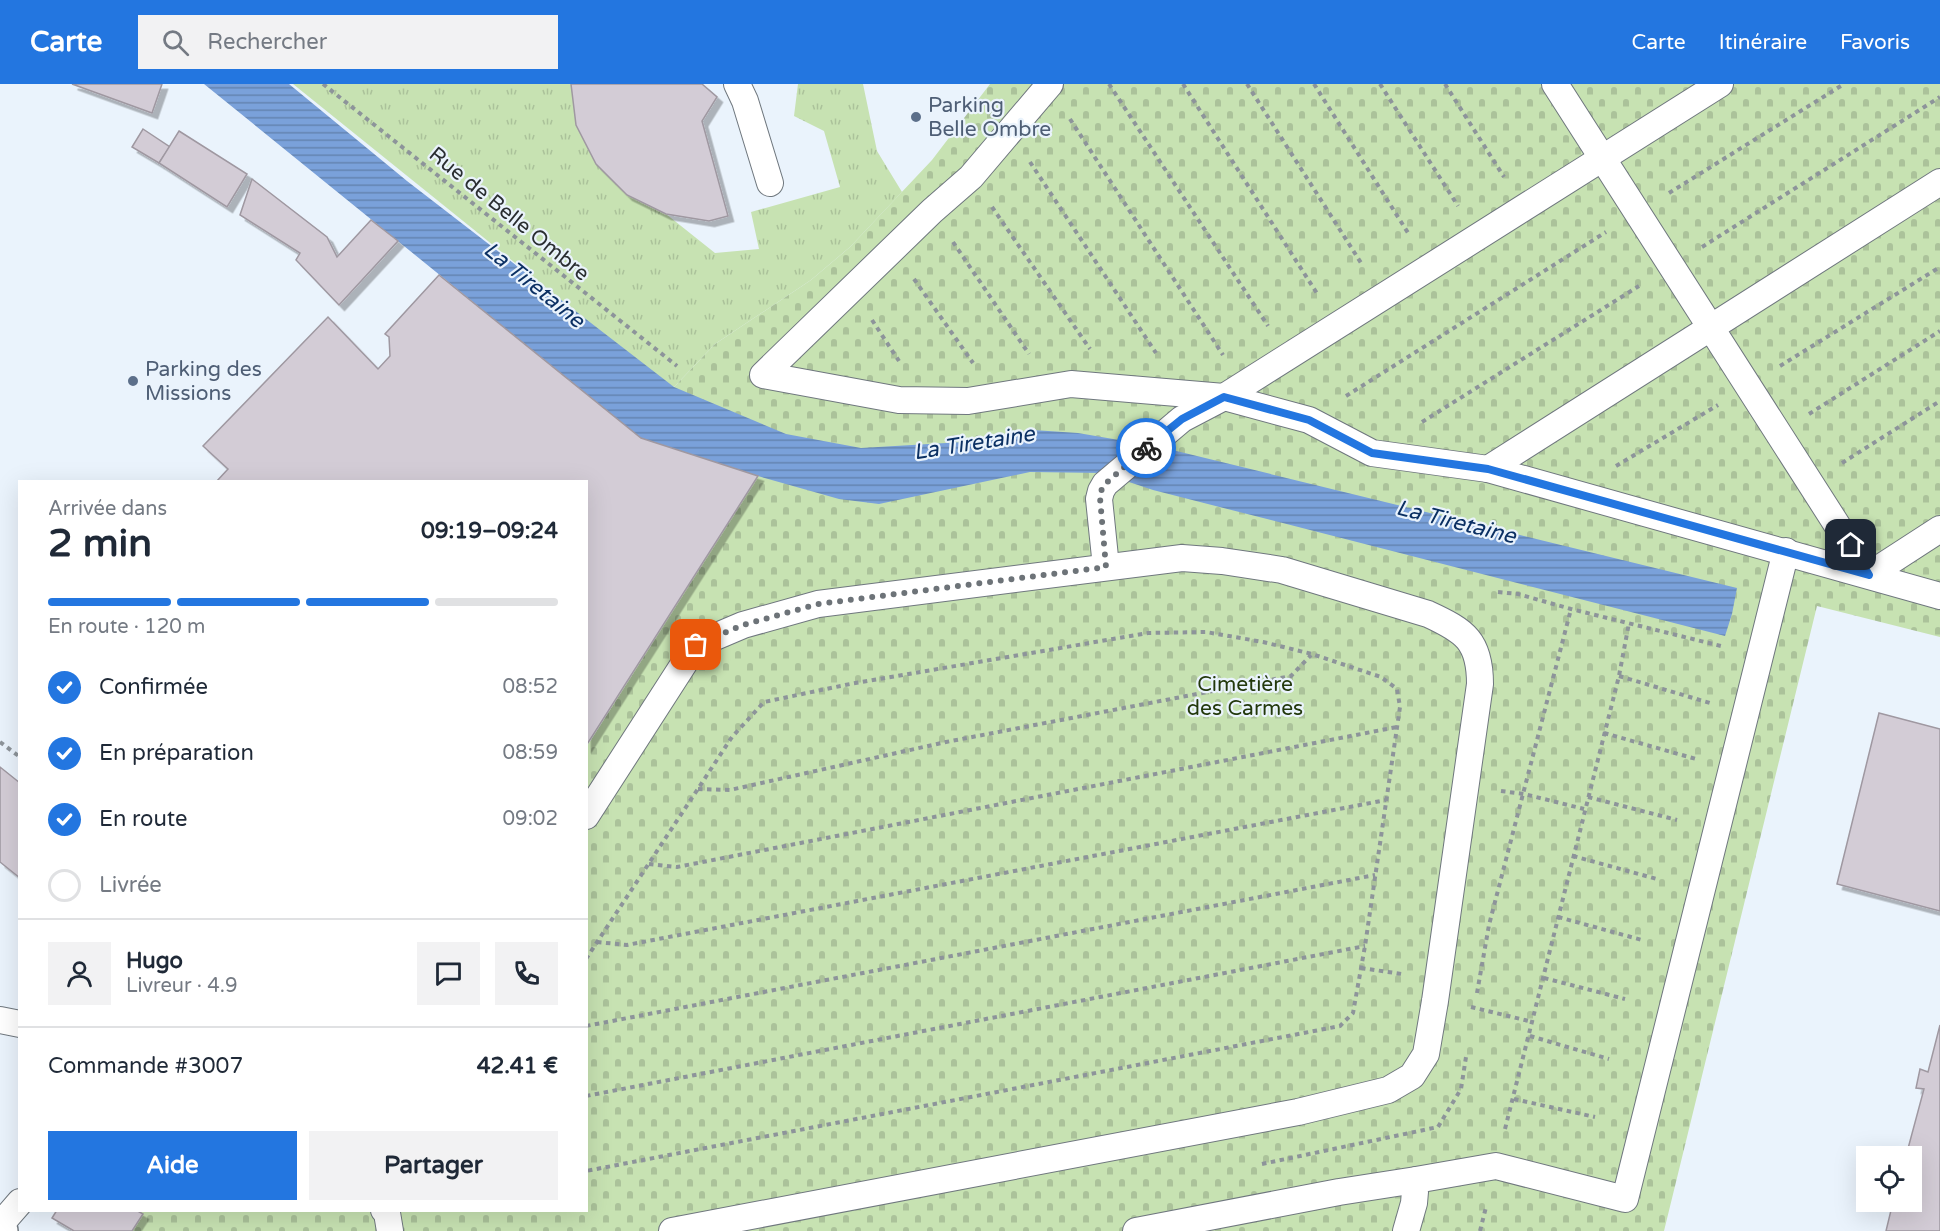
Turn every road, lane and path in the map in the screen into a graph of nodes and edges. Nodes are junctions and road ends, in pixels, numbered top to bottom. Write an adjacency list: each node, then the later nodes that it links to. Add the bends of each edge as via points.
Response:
1 (323, 84): 30 (path, Rue de Belle Ombre)
2 (737, 84): 17 (lane)
3 (1109, 84): 29 (path)
4 (1183, 84): 26 (path)
5 (1247, 84): 25 (path)
6 (1314, 84): 23 (path)
7 (1380, 84): 21 (path)
8 (1445, 84): 18 (path)
9 (1555, 84): 14 (lane)
10 (1720, 84): 14 (lane)
11 (1844, 84): 20 (path)
12 (1050, 85): 13 (lane); 33 (path)
13 (1010, 131): 15 (lane); 34 (path)
14 (1602, 158): 18 (lane); 20 (lane)
15 (971, 177): 19 (lane); 32 (path)
16 (1940, 182): 27 (lane)
17 (770, 183)
18 (1523, 208): 21 (lane)
19 (932, 211): 22 (lane); 31 (path)
20 (1637, 213): 27 (lane); 38 (path)
21 (1478, 237): 23 (lane)
22 (893, 249): 24 (lane); 35 (path)
23 (1430, 267): 25 (lane)
24 (851, 290): 36 (path); 36 (lane, via 763,375 899,400)
25 (1382, 297): 26 (lane)
26 (1338, 326): 29 (lane)
27 (1711, 328): 39 (lane); 40 (lane)
28 (1940, 331): 39 (path)
29 (1288, 357): 33 (lane)
30 (677, 366)
31 (1051, 387): 32 (lane, via 1071,384); 35 (lane)
32 (1117, 388): 34 (lane)
33 (1234, 391): 34 (lane); 38 (lane); 44 (lane, via 1182,419 1105,484 1100,498)
34 (1183, 393)
35 (996, 396): 36 (lane, via 968,401)
36 (926, 400)
37 (1940, 401): 41 (path)
38 (1309, 420): 40 (lane, via 1372,453)
39 (1778, 433): 41 (lane)
40 (1488, 469): 43 (lane)
41 (1810, 483): 45 (lane)
42 (1940, 529): 45 (lane)
43 (1786, 552): 45 (lane); 50 (lane)
44 (1106, 567): 58 (lane, via 1182,558 1282,570 1450,624 1465,636 1480,663); 63 (lane, via 818,604 743,625 696,645)
45 (1869, 575): 47 (lane)
46 (1498, 592): 48 (path)
47 (1940, 596)
48 (1629, 623): 50 (path); 51 (path)
49 (1312, 654): 53 (path, via 1381,677 1397,689); 59 (path, via 1291,676 946,742 730,790); 59 (path, via 1206,632 1148,633 764,702 732,737)
50 (1760, 655): 86 (lane, via 1626,1199)
51 (1618, 676): 52 (path); 54 (path)
52 (1713, 704)
53 (1397, 727): 61 (path); 66 (path, via 677,867)
54 (1604, 733): 57 (path); 60 (path)
55 (0, 742): 56 (path)
56 (18, 756)
57 (1698, 759)
58 (1464, 786): 62 (path, via 1524,794); 76 (lane)
59 (697, 789): 66 (path)
60 (1588, 797): 62 (path); 64 (path)
61 (1386, 800): 67 (path); 71 (path, via 627,945)
62 (1584, 809): 65 (path)
63 (588, 813)
64 (1677, 820)
65 (1573, 856): 68 (path); 69 (path)
66 (649, 864): 71 (path)
67 (1375, 875): 72 (path); 80 (path)
68 (1657, 879)
69 (1558, 917): 70 (path); 74 (path)
70 (1642, 940)
71 (597, 942): 73 (path)
72 (1365, 946): 83 (path); 87 (path, via 1353,1013 1340,1026)
73 (588, 956)
74 (1544, 978): 75 (path); 78 (path)
75 (1625, 999)
76 (1435, 1001): 78 (path); 93 (lane, via 1426,1053 1412,1076 1388,1090 1298,1112)
77 (0, 1020): 79 (lane)
78 (1533, 1022): 81 (path)
79 (18, 1024)
80 (588, 1026)
81 (1530, 1036): 82 (path); 84 (path)
82 (1609, 1059)
83 (588, 1096)
84 (1514, 1099): 85 (path); 86 (path)
85 (1595, 1117)
86 (1496, 1166): 88 (lane); 96 (path)
87 (588, 1171)
88 (1416, 1180): 94 (lane); 95 (lane)
89 (18, 1205): 91 (lane)
90 (386, 1212): 92 (lane)
91 (0, 1225)
92 (390, 1231)
93 (672, 1231)
94 (1136, 1231)
95 (1406, 1231)
96 (1480, 1231)

